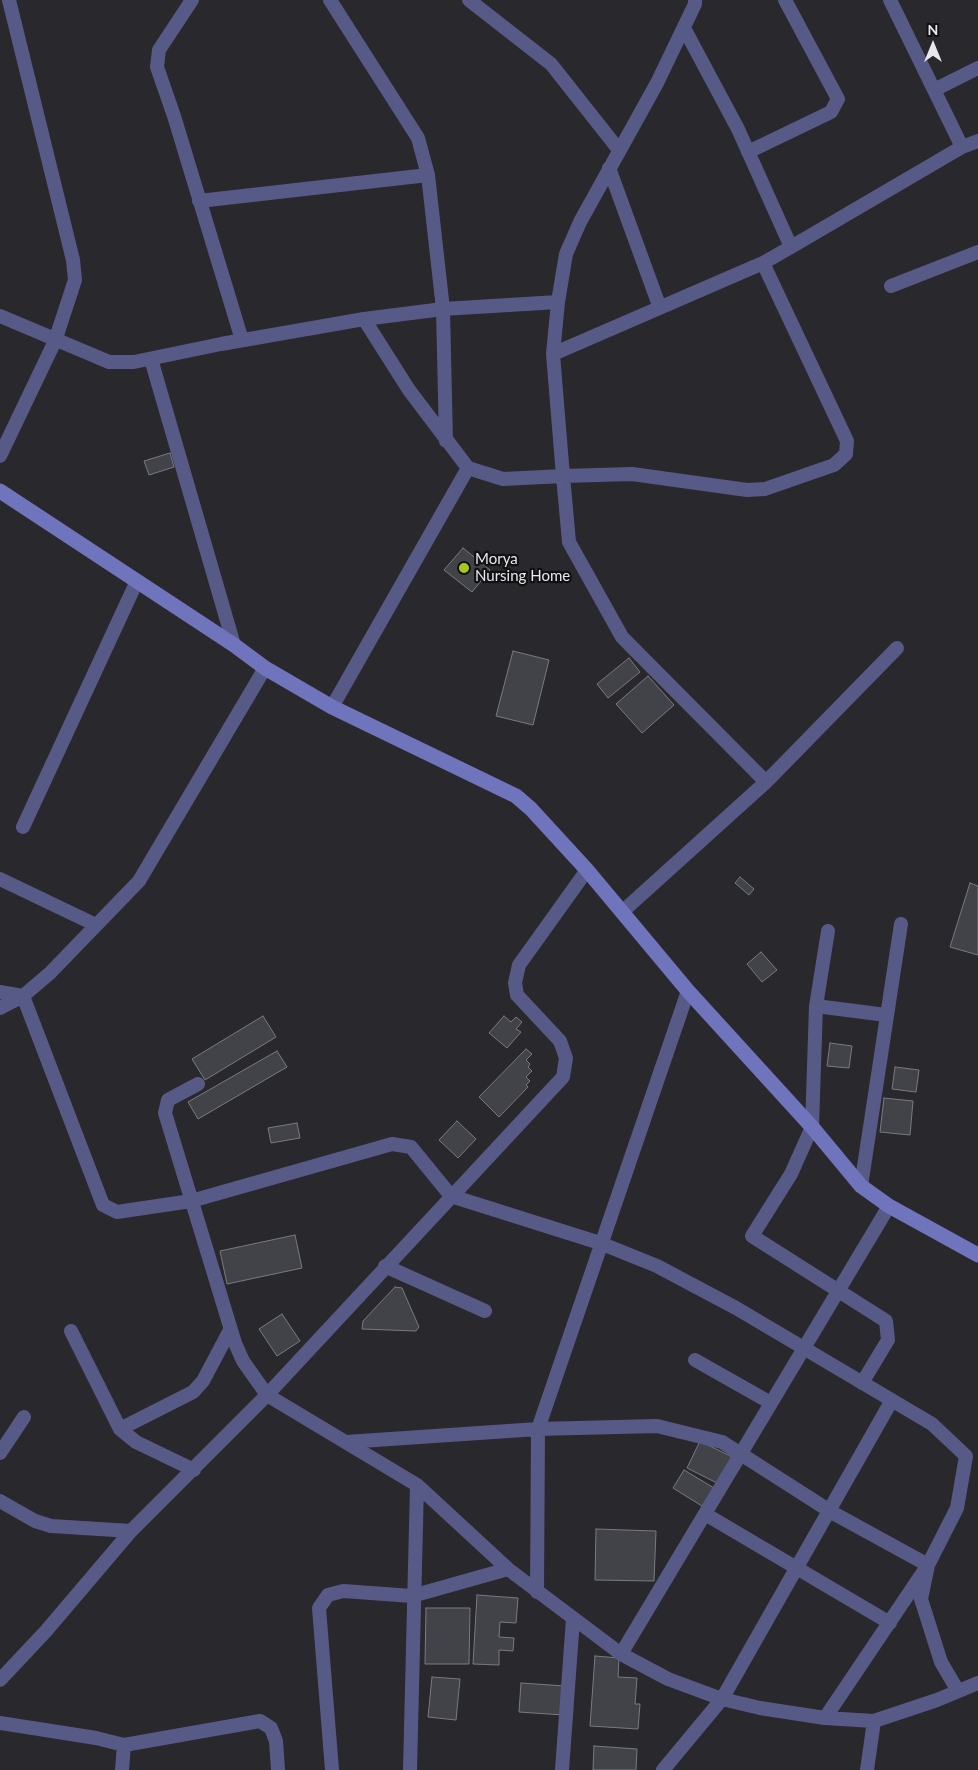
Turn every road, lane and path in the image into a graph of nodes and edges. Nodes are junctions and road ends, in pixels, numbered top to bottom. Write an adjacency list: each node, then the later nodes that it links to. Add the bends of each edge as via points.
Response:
1 (3, 0): 9 (street)
2 (9, 0): 30 (street, via 73,260 75,280)
3 (192, 0): 19 (street, via 159,50 157,67)
4 (330, 0): 18 (street, via 418,138)
5 (469, 0): 15 (street, via 551,64)
6 (695, 0): 10 (street)
7 (786, 0): 16 (street, via 838,99 831,112)
8 (890, 0): 12 (street)
9 (0, 3)
10 (684, 28): 15 (street); 16 (street)
11 (978, 68): 12 (street)
12 (934, 90): 14 (street)
13 (978, 141): 14 (street)
14 (962, 147): 20 (street)
15 (619, 150): 17 (street)
16 (748, 152): 20 (street)
17 (609, 168): 24 (street, via 566,254); 25 (street)
18 (428, 175): 19 (street); 26 (street)
19 (199, 201): 29 (street)
20 (791, 247): 22 (street)
21 (978, 252): 23 (street)
22 (763, 263): 25 (street); 36 (street, via 847,440 846,454 834,465 765,490 632,474)
23 (891, 286)
24 (558, 302): 26 (street); 31 (street)
25 (660, 308): 31 (street)
26 (443, 309): 28 (street); 33 (street)
27 (0, 316): 30 (street)
28 (364, 319): 29 (street); 33 (street)
29 (242, 340): 32 (street)
30 (55, 341): 32 (street, via 108,362); 34 (street)
31 (552, 354): 36 (street)
32 (150, 359): 39 (street)
33 (446, 440): 35 (street)
34 (0, 456)
35 (468, 468): 36 (street, via 502,479); 42 (street)
36 (563, 476): 43 (street, via 569,542 622,637)
37 (0, 491): 38 (main road)
38 (137, 581): 39 (main road); 44 (street)
39 (234, 645): 41 (main road)
40 (897, 648): 43 (street)
41 (265, 668): 42 (main road); 49 (street, via 139,881)
42 (332, 707): 45 (main road, via 516,796 532,809)
43 (766, 782): 47 (street)
44 (23, 827)
45 (587, 870): 47 (main road); 60 (street, via 519,965 515,983 517,994 560,1040 566,1058 563,1077)
46 (0, 879): 49 (street)
47 (622, 912): 51 (main road)
48 (901, 924): 56 (street)
49 (96, 925): 53 (street)
50 (828, 931): 54 (street)
51 (688, 991): 58 (main road); 63 (street)
52 (0, 992): 53 (street)
53 (23, 996): 55 (street); 61 (street, via 103,1205 117,1212)
54 (816, 1006): 56 (street); 58 (street)
55 (0, 1008)
56 (886, 1015): 59 (street)
57 (198, 1084): 61 (street, via 168,1100 165,1113)
58 (812, 1127): 59 (main road); 66 (street, via 791,1174 752,1236)
59 (861, 1186): 62 (main road)
60 (451, 1196): 61 (street, via 411,1147 392,1144); 63 (street); 65 (street)
61 (191, 1201): 68 (street)
62 (889, 1206): 64 (main road); 66 (street)
63 (600, 1243): 70 (street, via 657,1266); 78 (street)
64 (977, 1252)
65 (385, 1266): 67 (street); 73 (street)
66 (837, 1291): 70 (street); 72 (street, via 886,1321 888,1340)
67 (485, 1311)
68 (230, 1330): 73 (street, via 243,1361); 77 (street, via 203,1381 193,1392)
69 (71, 1331): 77 (street)
70 (804, 1348): 72 (street); 75 (street)
71 (695, 1360): 75 (street)
72 (862, 1382): 74 (street)
73 (267, 1395): 79 (street); 82 (street)
74 (892, 1400): 85 (street); 88 (street, via 932,1424 966,1456 957,1508)
75 (771, 1403): 81 (street)
76 (24, 1417): 80 (street)
77 (120, 1429): 82 (street, via 136,1442)
78 (538, 1429): 79 (street); 81 (street, via 657,1426 722,1442); 91 (street)
79 (346, 1442): 83 (street)
80 (0, 1453)
81 (740, 1454): 85 (street); 86 (street)
82 (194, 1470): 87 (street)
83 (417, 1485): 90 (street); 92 (street)
84 (0, 1502): 87 (street, via 51,1526)
85 (829, 1510): 88 (street); 89 (street)
86 (705, 1514): 89 (street); 95 (street)
87 (131, 1532): 96 (street, via 46,1632)
88 (928, 1566): 94 (street); 98 (street, via 921,1599 941,1662)
89 (796, 1568): 94 (street); 99 (street)
90 (508, 1570): 91 (street); 92 (street)
91 (537, 1592): 93 (street)
92 (412, 1596): 106 (street, via 343,1591 328,1595 320,1608); 107 (street)
93 (573, 1619): 95 (street); 108 (street)
94 (890, 1623): 100 (street)
95 (621, 1654): 99 (street, via 668,1679)
96 (0, 1680)
97 (978, 1682): 98 (street)
98 (958, 1691): 101 (street)
99 (722, 1699): 100 (street); 109 (street)
100 (825, 1718): 101 (street)
101 (874, 1721): 110 (street)
102 (0, 1723): 103 (street)
103 (124, 1745): 104 (street); 105 (street, via 260,1720 271,1728 276,1741)
104 (122, 1770)
105 (278, 1770)
106 (332, 1770)
107 (410, 1770)
108 (562, 1770)
109 (664, 1770)
110 (867, 1770)

